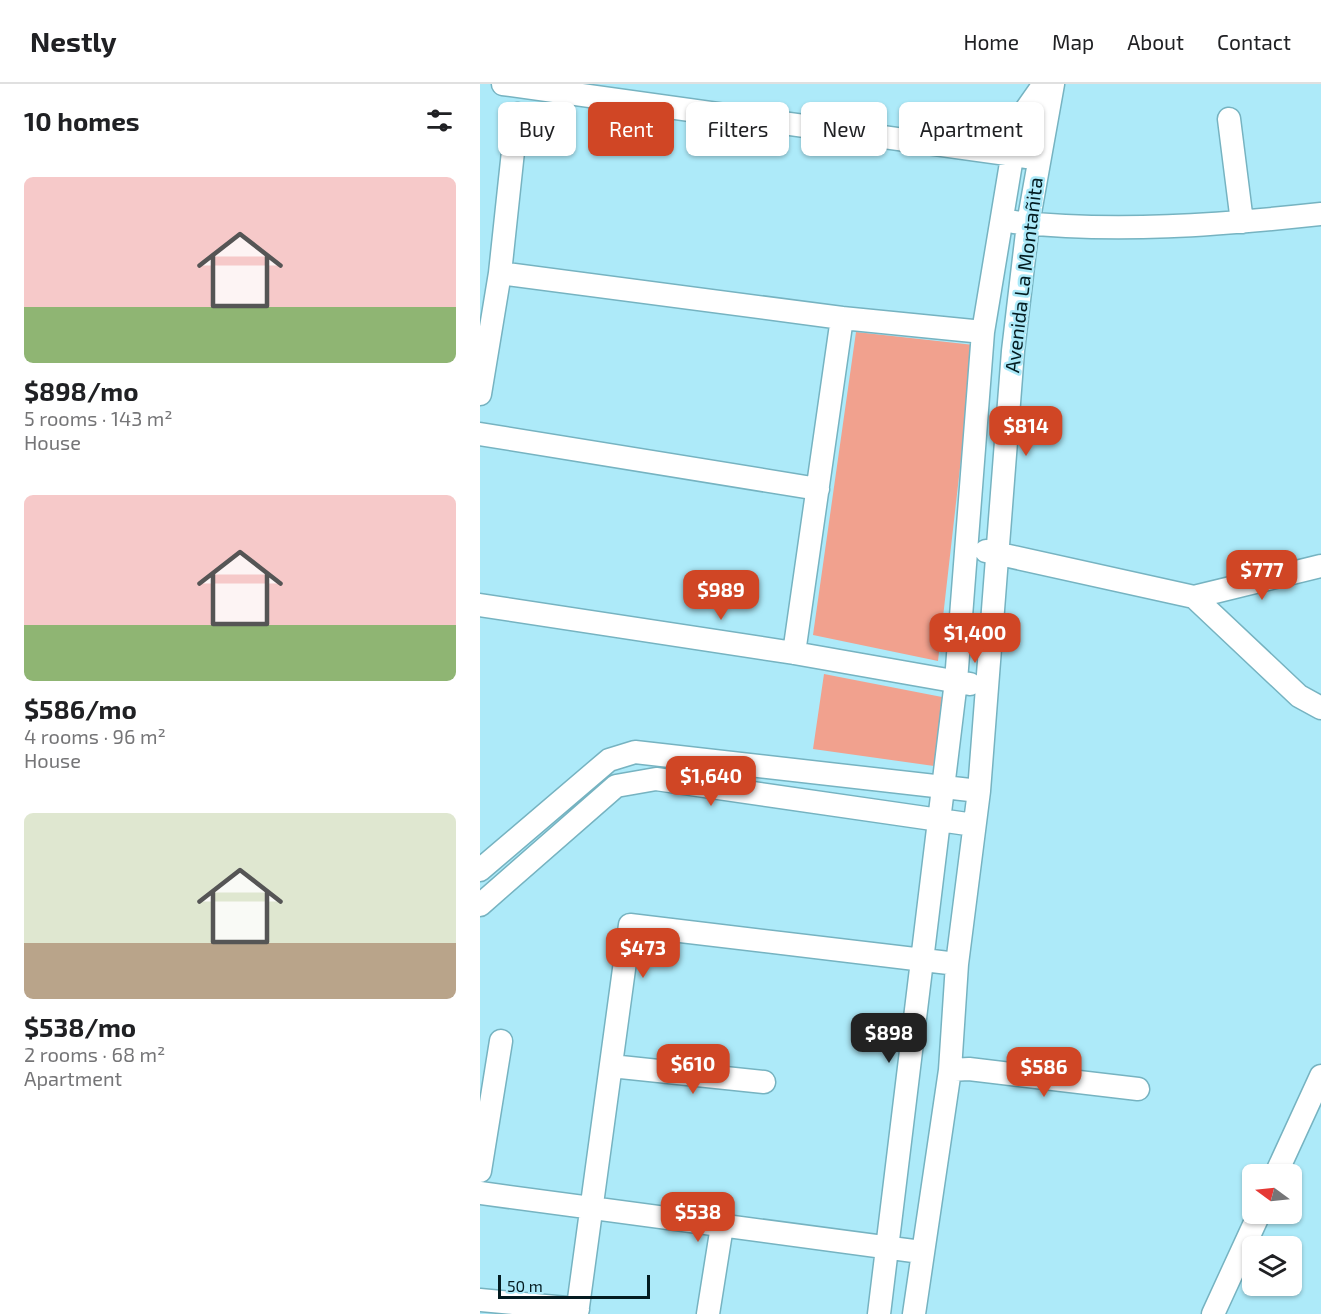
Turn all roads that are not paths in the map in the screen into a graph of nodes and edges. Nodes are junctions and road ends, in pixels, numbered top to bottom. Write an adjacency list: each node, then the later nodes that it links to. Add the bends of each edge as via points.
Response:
1 (503, 84): 6 (street)
2 (1044, 84): 6 (street, via 1025,111)
3 (1053, 84): 7 (street, Avenida La Montañita)
4 (1229, 119): 10 (street)
5 (513, 156): 12 (street)
6 (1011, 157): 7 (street); 9 (street)
7 (1038, 157): 11 (street, Avenida La Montañita)
8 (1321, 214): 10 (street)
9 (1001, 221): 11 (street); 14 (street)
10 (1242, 222): 11 (street, via 1168,228)
11 (1028, 224): 19 (street, Avenida La Montañita, via 1013,351)
12 (500, 273): 13 (street); 15 (street)
13 (842, 318): 14 (street); 17 (street)
14 (983, 332): 18 (street)
15 (480, 394)
16 (480, 435): 17 (street)
17 (818, 489): 23 (street)
18 (966, 548): 19 (street); 24 (street)
19 (998, 554): 21 (street); 25 (street, Avenida La Montañita)
20 (1321, 566): 21 (street)
21 (1194, 597): 26 (street, via 1299,696)
22 (480, 605): 23 (street)
23 (794, 653): 24 (street)
24 (956, 681): 25 (street); 27 (street)
25 (986, 687): 28 (street, Avenida La Montañita)
26 (1321, 708)
27 (944, 786): 28 (street); 29 (street); 31 (street, via 635,752 609,760)
28 (979, 791): 30 (street, Avenida La Montañita)
29 (940, 819): 30 (street); 32 (street, via 656,778 616,786); 33 (street)
30 (974, 825): 34 (street, Avenida La Montañita)
31 (480, 870)
32 (480, 905)
33 (923, 959): 34 (street); 36 (street, via 630,925); 47 (street)
34 (957, 964): 37 (street, Avenida La Montañita)
35 (501, 1041): 42 (street)
36 (610, 1066): 39 (street); 44 (street)
37 (950, 1070): 40 (street); 48 (street, Avenida La Montañita)
38 (1321, 1076): 41 (street)
39 (764, 1082)
40 (1138, 1089)
41 (1281, 1164)
42 (480, 1171)
43 (480, 1194): 44 (street)
44 (591, 1208): 46 (street); 50 (street)
45 (1254, 1224): 54 (street)
46 (722, 1226): 47 (street); 51 (street)
47 (887, 1245): 48 (street); 52 (street)
48 (921, 1252): 53 (street, Avenida La Montañita)
49 (480, 1300): 50 (street)
50 (577, 1312)
51 (708, 1314)
52 (879, 1314)
53 (914, 1314)
54 (1213, 1314)

